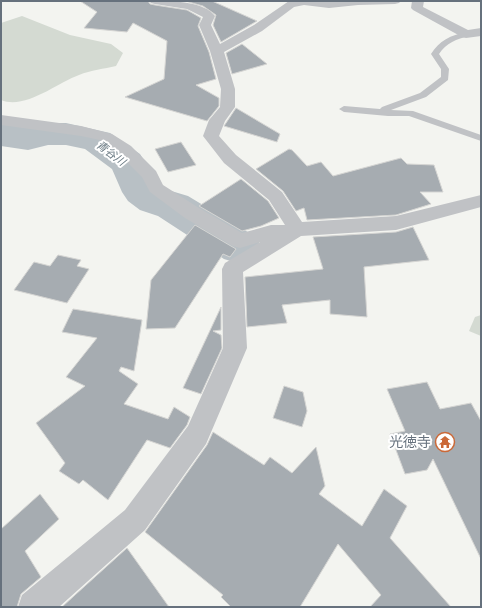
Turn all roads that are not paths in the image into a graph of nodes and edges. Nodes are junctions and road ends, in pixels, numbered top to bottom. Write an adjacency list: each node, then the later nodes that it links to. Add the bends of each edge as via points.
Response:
1 (156, 1): 6 (street, via 204,11 209,16 205,25)
2 (395, 1): 6 (street, via 329,5 304,2 290,4 258,28)
3 (418, 1): 5 (street, via 417,8)
4 (481, 32): 5 (street)
5 (466, 34): 8 (lane, via 446,42 435,54 445,69 445,78 423,94)
6 (217, 51): 12 (street, via 228,89 227,107 217,120 211,136 230,159 276,196)
7 (344, 110): 8 (lane)
8 (378, 112): 10 (lane, via 410,113)
9 (1, 120): 12 (street, via 106,137 125,150 145,170 156,188 240,241 271,232)
10 (481, 138)
11 (481, 200): 12 (street, via 396,223)
12 (294, 230): 13 (street, via 232,269 235,348 197,435 135,520)
13 (34, 607)

